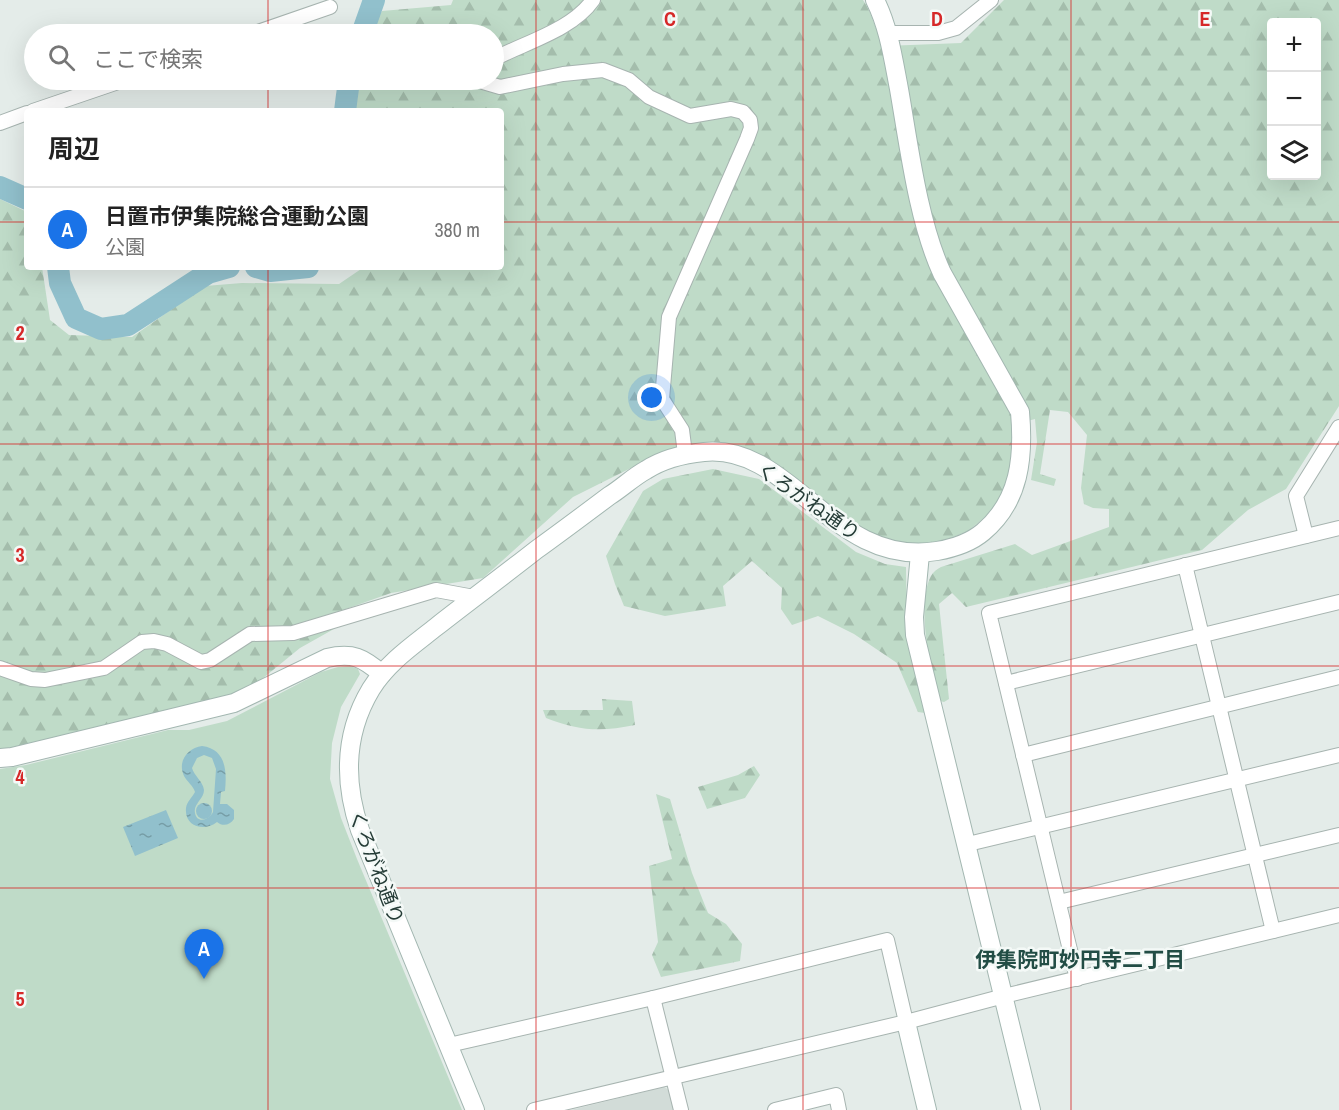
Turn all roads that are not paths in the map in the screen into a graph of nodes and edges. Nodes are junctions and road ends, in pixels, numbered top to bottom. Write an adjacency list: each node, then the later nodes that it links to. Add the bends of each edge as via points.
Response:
1 (593, 0): 7 (street, via 585,12 554,31)
2 (875, 0): 6 (street, くろがね通り)
3 (991, 0): 6 (street, via 956,28 938,33)
4 (330, 7): 5 (street)
5 (281, 24)
6 (889, 33): 17 (street, くろがね通り, via 931,250 1011,393 1020,412 1022,439 1018,478 1011,497 989,526 960,545)
7 (504, 54)
8 (504, 86): 14 (street, via 603,70 629,80 657,102 690,116 731,109 743,112 750,120 752,128 669,317 662,399 682,430)
9 (95, 90): 10 (street)
10 (42, 108)
11 (24, 114): 12 (street)
12 (0, 123)
13 (1339, 427): 16 (street, via 1296,496)
14 (685, 454): 17 (street, くろがね通り, via 707,451 748,460 770,471 846,530 871,544); 19 (street, くろがね通り, via 646,470)
15 (1339, 528): 16 (street)
16 (1306, 536): 18 (street)
17 (920, 554): 33 (street, via 915,635)
18 (1185, 565): 21 (street); 25 (street, via 988,613)
19 (474, 597): 22 (street, via 436,590 293,633 250,634 201,662 154,641 142,642 104,668 45,680); 23 (street, くろがね通り, via 396,658)
20 (1339, 602): 21 (street)
21 (1202, 636): 25 (street); 26 (street)
22 (0, 668)
23 (382, 674): 29 (street, via 366,660 340,655 234,703); 42 (street, くろがね通り, via 364,703 351,741 351,799 360,830)
24 (1339, 677): 26 (street)
25 (1006, 683): 27 (street)
26 (1219, 707): 27 (street); 30 (street)
27 (1023, 755): 31 (street)
28 (1339, 755): 30 (street)
29 (0, 758)
30 (1236, 780): 31 (street); 34 (street)
31 (1040, 827): 33 (street); 35 (street)
32 (1339, 835): 34 (street)
33 (968, 844): 39 (street)
34 (1254, 855): 35 (street); 37 (street)
35 (1059, 902): 38 (street)
36 (1339, 915): 37 (street)
37 (1273, 931): 38 (street)
38 (1077, 979): 39 (street)
39 (1004, 996): 41 (street); 50 (street)
40 (653, 998): 41 (street, via 886,940); 42 (street); 43 (street)
41 (906, 1022): 43 (street); 49 (street)
42 (449, 1045): 44 (street, くろがね通り)
43 (673, 1076): 45 (street); 46 (street)
44 (475, 1110)
45 (534, 1110)
46 (681, 1110)
47 (775, 1110): 48 (street, via 836,1095)
48 (840, 1110)
49 (927, 1110)
50 (1031, 1110)

